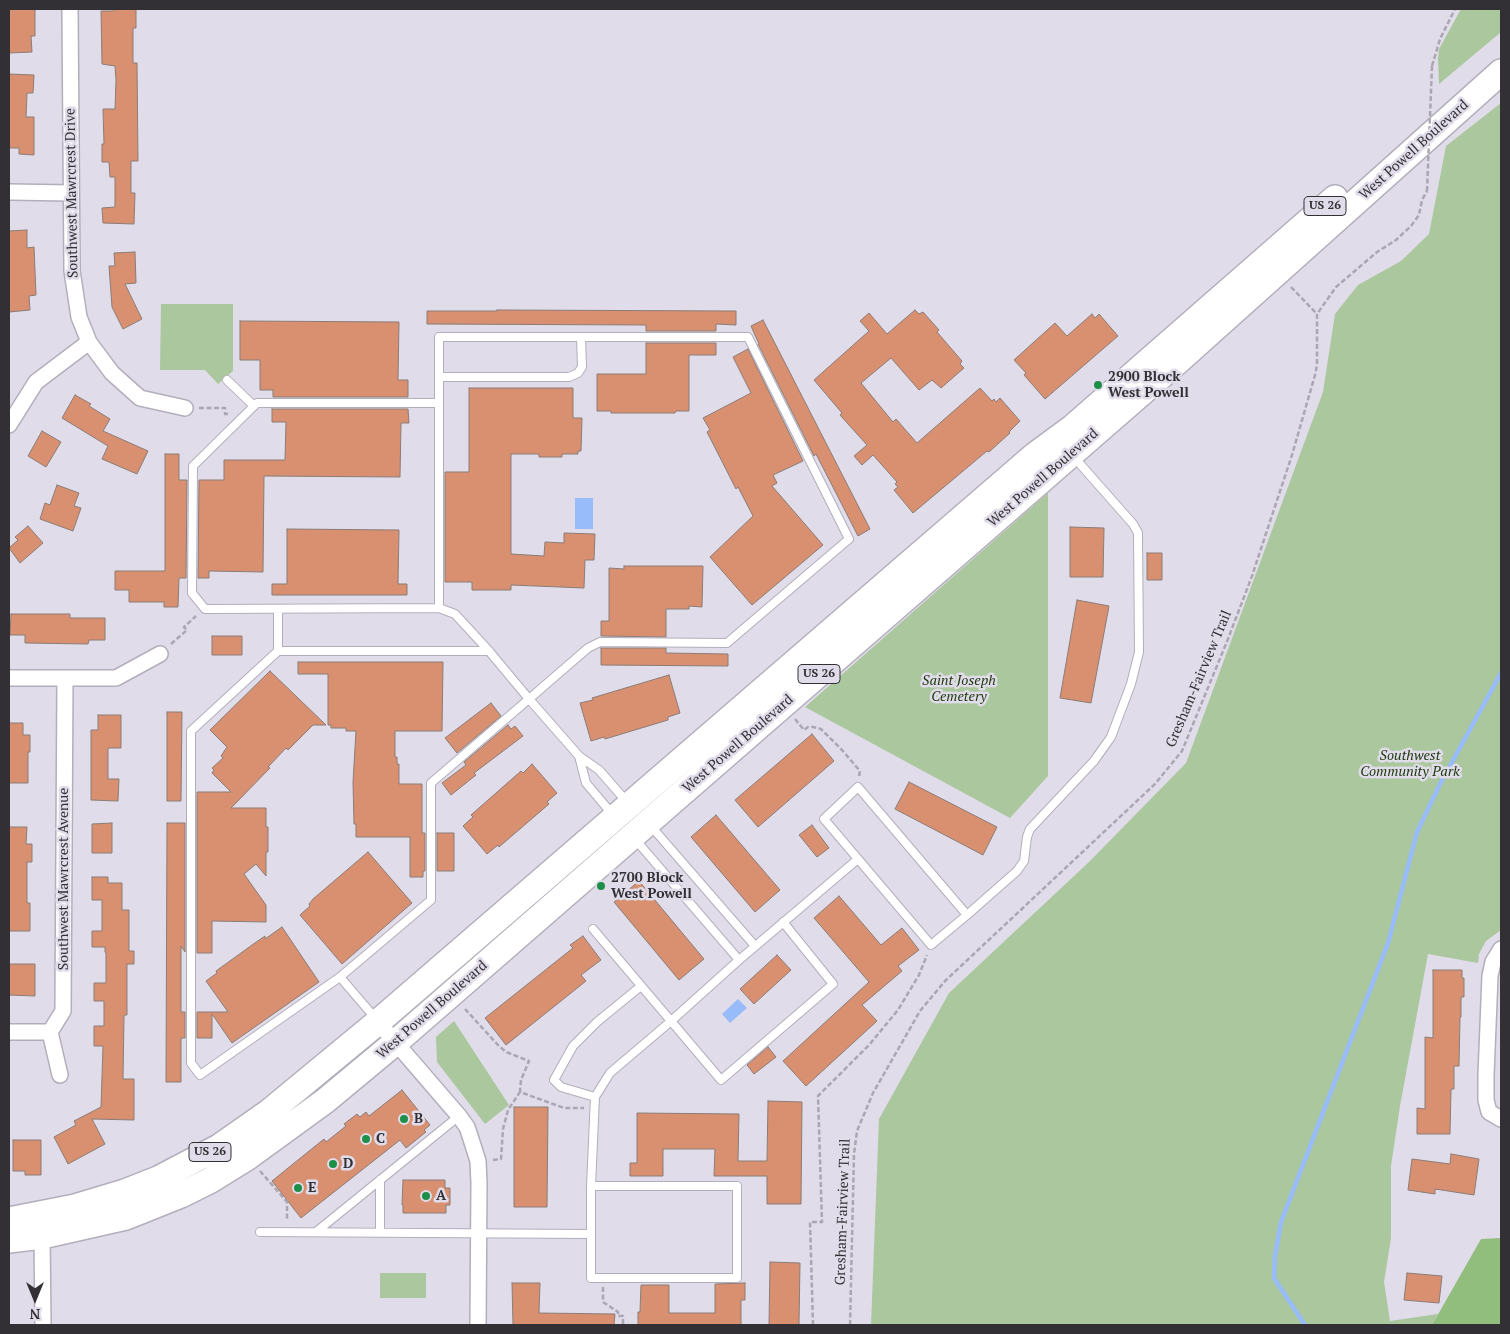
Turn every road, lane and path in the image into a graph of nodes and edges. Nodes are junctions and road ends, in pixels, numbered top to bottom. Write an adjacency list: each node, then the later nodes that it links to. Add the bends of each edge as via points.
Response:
1 (70, 9): 6 (street, Southwest Mawrcrest Drive)
2 (1455, 9): 8 (path, bridge, via 1440,39 1432,66 1426,191 1418,215 1396,240 1331,291)
3 (1501, 53): 18 (main road, West Powell Boulevard / US 26, via 1073,427)
4 (1501, 72): 7 (main road, West Powell Boulevard / US 26)
5 (9, 192): 6 (street)
6 (71, 193): 10 (street, Southwest Mawrcrest Drive, via 72,271 79,317)
7 (1278, 272): 8 (path); 18 (main road, West Powell Boulevard / US 26)
8 (1317, 314): 72 (path, Gresham-Fairview Trail, via 1317,365 1292,456 1249,585 1182,751 1156,784 945,981 920,1011 863,1114 854,1154)
9 (581, 337): 11 (lane, via 582,367 569,377); 11 (lane, via 439,336); 27 (lane, via 748,337 849,539 727,643 600,642 588,648)
10 (89, 342): 15 (street, Southwest Mawrcrest Drive, via 112,373 140,398); 17 (street, via 36,382)
11 (439, 377): 13 (lane)
12 (227, 380): 14 (lane)
13 (439, 404): 14 (lane, via 258,403); 19 (lane)
14 (254, 406): 16 (lane)
15 (185, 408): 16 (path, via 225,408 225,414)
16 (246, 414): 20 (lane, via 193,466 192,593)
17 (9, 425)
18 (1063, 447): 28 (main road, West Powell Boulevard / US 26); 31 (main road, West Powell Boulevard / US 26, via 1028,462); 33 (lane, via 1138,533 1139,652 1131,684 1110,737 1094,760 1030,829 1024,861 1017,871)
19 (439, 608): 21 (lane); 23 (lane, via 455,614)
20 (205, 609): 21 (lane); 24 (path)
21 (278, 609): 22 (lane)
22 (278, 651): 23 (lane); 40 (lane, via 191,731 191,1062 200,1075)
23 (489, 652): 27 (lane)
24 (160, 654): 26 (street, via 116,678)
25 (9, 678): 26 (street)
26 (65, 678): 46 (street, Southwest Mawrcrest Avenue, via 64,1011)
27 (529, 699): 29 (lane); 40 (lane, via 431,783 431,900)
28 (783, 705): 30 (path, via 804,730 813,726 820,729 842,750 860,772); 31 (main road, West Powell Boulevard / US 26)
29 (579, 756): 31 (lane, via 599,770); 31 (lane, via 586,783)
30 (858, 787): 32 (lane, via 824,819); 33 (lane)
31 (631, 821): 37 (lane); 39 (lane); 42 (main road, West Powell Boulevard / US 26); 43 (main road, West Powell Boulevard / US 26)
32 (858, 859): 34 (lane); 36 (lane)
33 (967, 915): 36 (lane)
34 (783, 922): 37 (lane); 44 (lane, via 833,984 721,1080)
35 (593, 929): 41 (lane)
36 (931, 945): 71 (path, via 919,975 898,1010 869,1045 818,1096 822,1222 810,1222)
37 (755, 946): 39 (lane)
38 (1497, 955): 53 (street, via 1489,996 1486,1100 1489,1112)
39 (739, 960): 44 (lane)
40 (340, 977): 43 (lane)
41 (641, 986): 44 (lane); 50 (lane, via 573,1046 554,1080 561,1087)
42 (452, 993): 47 (main road, West Powell Boulevard / US 26); 49 (path, via 498,1045 506,1052 529,1061)
43 (378, 1022): 47 (street); 58 (main road, West Powell Boulevard / US 26, via 251,1126 189,1164 125,1192 75,1207)
44 (670, 1022): 50 (lane, via 610,1073)
45 (9, 1032): 46 (street)
46 (50, 1032): 48 (street)
47 (396, 1042): 52 (street); 54 (main road, West Powell Boulevard / US 26, via 326,1101)
48 (60, 1076)
49 (520, 1092): 51 (path, via 564,1108); 55 (path, via 508,1110 501,1159)
50 (595, 1097): 51 (lane)
51 (593, 1108): 57 (lane)
52 (459, 1116): 55 (street); 56 (lane)
53 (1501, 1119)
54 (248, 1157): 60 (path, via 286,1202); 65 (main road, West Powell Boulevard / US 26, via 158,1206 126,1217)
55 (478, 1161): 63 (street)
56 (380, 1180): 61 (lane); 62 (lane)
57 (591, 1186): 64 (lane); 67 (lane, via 737,1186 737,1278)
58 (9, 1220)
59 (260, 1232): 60 (lane)
60 (286, 1232): 61 (lane)
61 (316, 1232): 62 (lane)
62 (380, 1232): 63 (lane)
63 (479, 1232): 64 (lane); 69 (street)
64 (591, 1234): 67 (lane, via 591,1278)
65 (42, 1236): 66 (main road, West Powell Boulevard / US 26); 68 (street)
66 (9, 1240)
67 (603, 1278): 70 (path, via 603,1302 618,1312 618,1316 623,1316)
68 (43, 1325)
69 (478, 1325)
70 (623, 1325)
71 (813, 1325)
72 (850, 1325)

